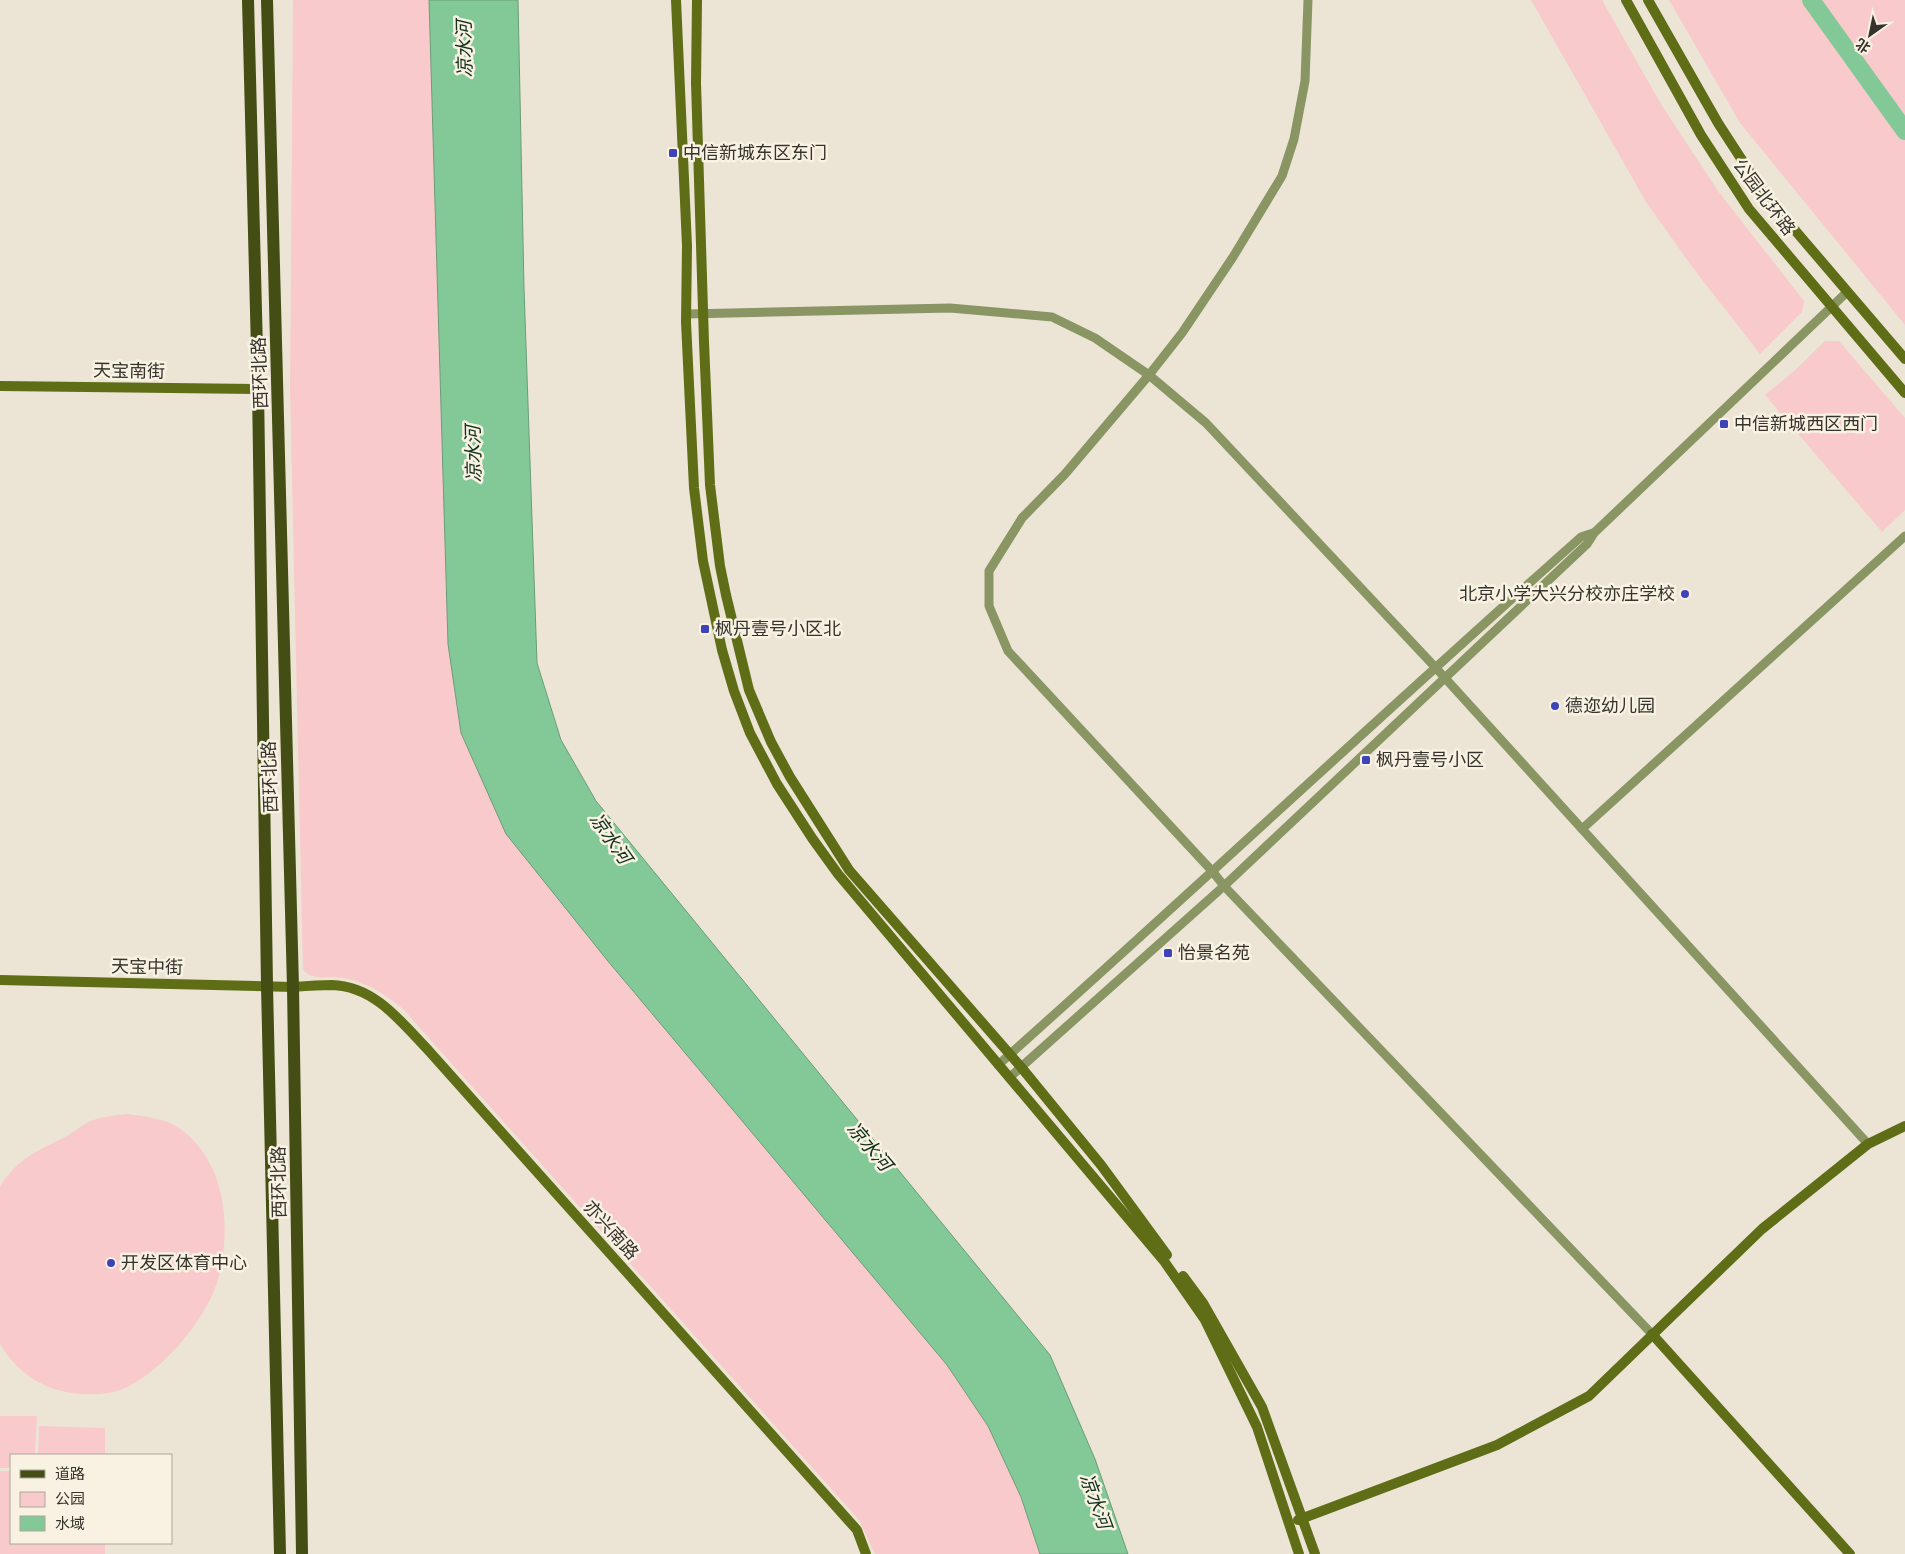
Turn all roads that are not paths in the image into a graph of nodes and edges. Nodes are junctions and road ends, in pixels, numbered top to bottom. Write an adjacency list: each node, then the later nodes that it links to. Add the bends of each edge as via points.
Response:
1 (248, 0): 15 (main road, 西环北路)
2 (267, 0): 26 (main road, 西环北路)
3 (676, 0): 10 (street)
4 (697, 0): 11 (street, via 696,83)
5 (1308, 0): 13 (street, via 1305,81 1294,139 1282,176 1233,257)
6 (1626, 0): 9 (street, 公园北环路, via 1701,135 1749,209)
7 (1648, 0): 8 (street, 公园北环路, via 1718,123 1764,194)
8 (1846, 292): 9 (street); 12 (street, 公园北环路)
9 (1831, 306): 16 (street, 公园北环路); 17 (street)
10 (687, 314): 11 (street); 28 (street, via 694,488 703,561 722,650 750,733 777,784 838,874)
11 (703, 314): 13 (street, via 950,308 1052,317 1095,338); 27 (street, via 710,484 726,595 749,690 790,777 849,870)
12 (1905, 359)
13 (1149, 376): 19 (street, via 1206,424); 22 (street, via 1065,474 1022,518 990,571 988,606 1008,651)
14 (0, 386): 15 (street, 天宝南街)
15 (258, 389): 25 (main road, 西环北路)
16 (1905, 393)
17 (1594, 533): 19 (street, via 1581,538); 20 (street, via 1587,544)
18 (1905, 536): 21 (street)
19 (1435, 667): 20 (street); 22 (street)
20 (1444, 678): 21 (street); 23 (street)
21 (1582, 829): 32 (street)
22 (1213, 872): 23 (street); 27 (street)
23 (1224, 886): 29 (street); 33 (street)
24 (0, 980): 25 (street, 天宝中街)
25 (267, 986): 26 (street, 天宝中街); 36 (main road, 西环北路)
26 (293, 987): 37 (main road, 西环北路); 38 (street, 亦兴南路, via 334,985 359,991 383,1004 429,1051 857,1530)
27 (1009, 1055): 28 (street); 29 (street)
28 (998, 1065): 30 (street)
29 (1021, 1067): 30 (street); 34 (street, via 1102,1165 1203,1303 1262,1407)
30 (1010, 1077): 35 (street, via 1164,1261 1205,1320 1257,1427)
31 (1905, 1126): 32 (street)
32 (1868, 1144): 33 (street, via 1762,1228)
33 (1652, 1334): 34 (street, via 1589,1396 1497,1445); 41 (street)
34 (1303, 1518): 35 (street); 40 (street)
35 (1289, 1524): 39 (street)
36 (280, 1554)
37 (302, 1554)
38 (866, 1554)
39 (1299, 1554)
40 (1315, 1554)
41 (1850, 1554)

